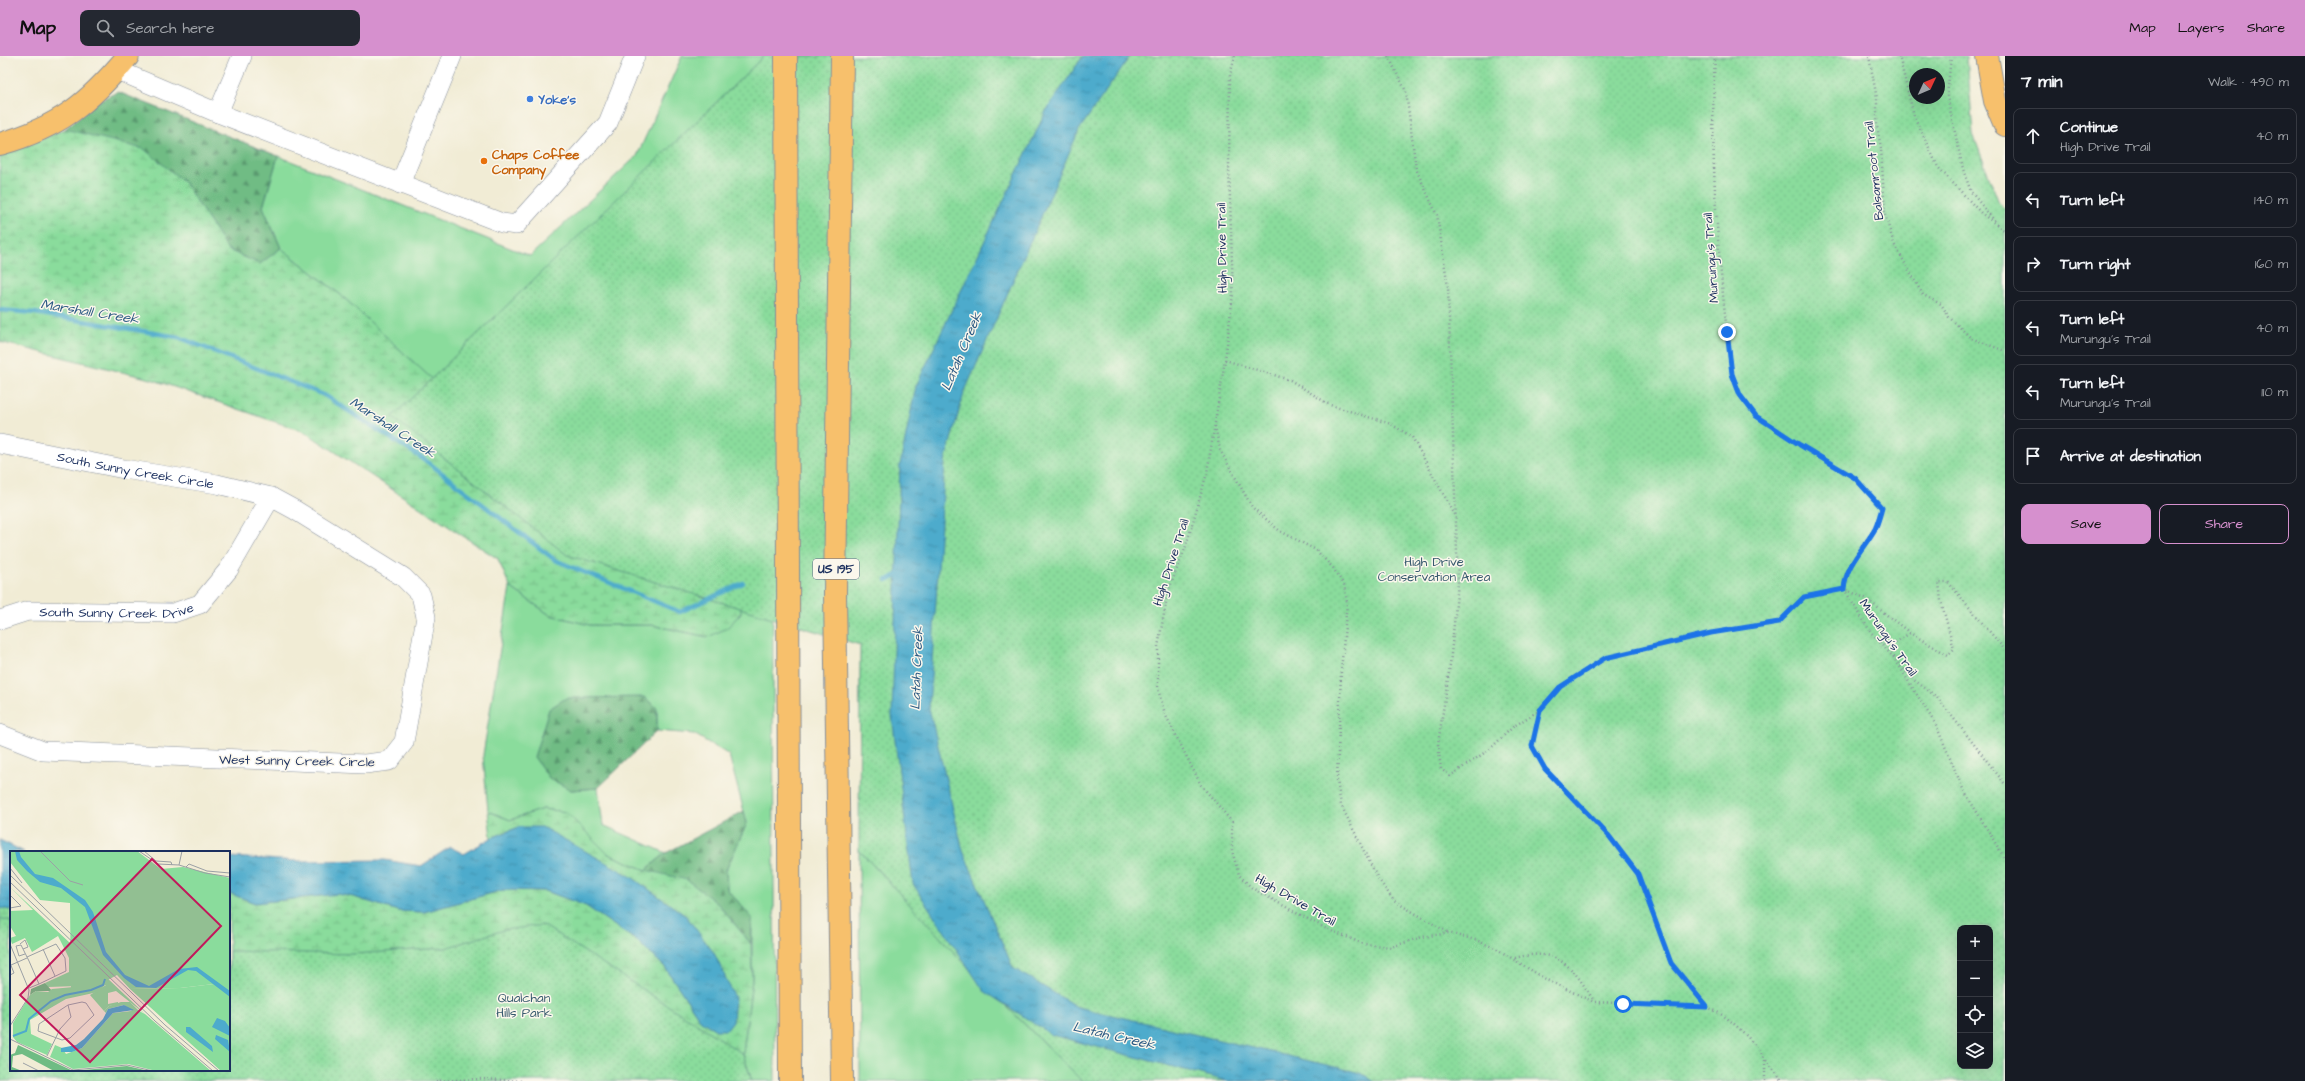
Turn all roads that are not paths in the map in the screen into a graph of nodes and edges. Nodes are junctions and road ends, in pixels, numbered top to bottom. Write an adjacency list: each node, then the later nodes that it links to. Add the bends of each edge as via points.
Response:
1 (242, 56): 8 (street)
2 (452, 56): 11 (street)
3 (635, 56): 11 (street, via 608,123 516,225 502,223)
4 (786, 56): 16 (main road)
5 (842, 56): 17 (main road, US 195, via 835,593)
6 (1986, 56): 9 (main road, via 1995,101)
7 (123, 63): 8 (street); 10 (main road, via 104,86 74,111 30,135)
8 (218, 113): 11 (street)
9 (2005, 125)
10 (0, 144)
11 (400, 184)
12 (0, 444): 13 (street, South Sunny Creek Circle, via 124,469 217,484)
13 (271, 497): 14 (street, South Sunny Creek Drive, via 229,569 200,604 173,613 28,611); 15 (street, West Sunny Creek Circle, via 403,577 421,595 426,618 404,742 389,761 365,764 43,751)
14 (0, 620)
15 (0, 734)
16 (790, 1081)
17 (842, 1081)

